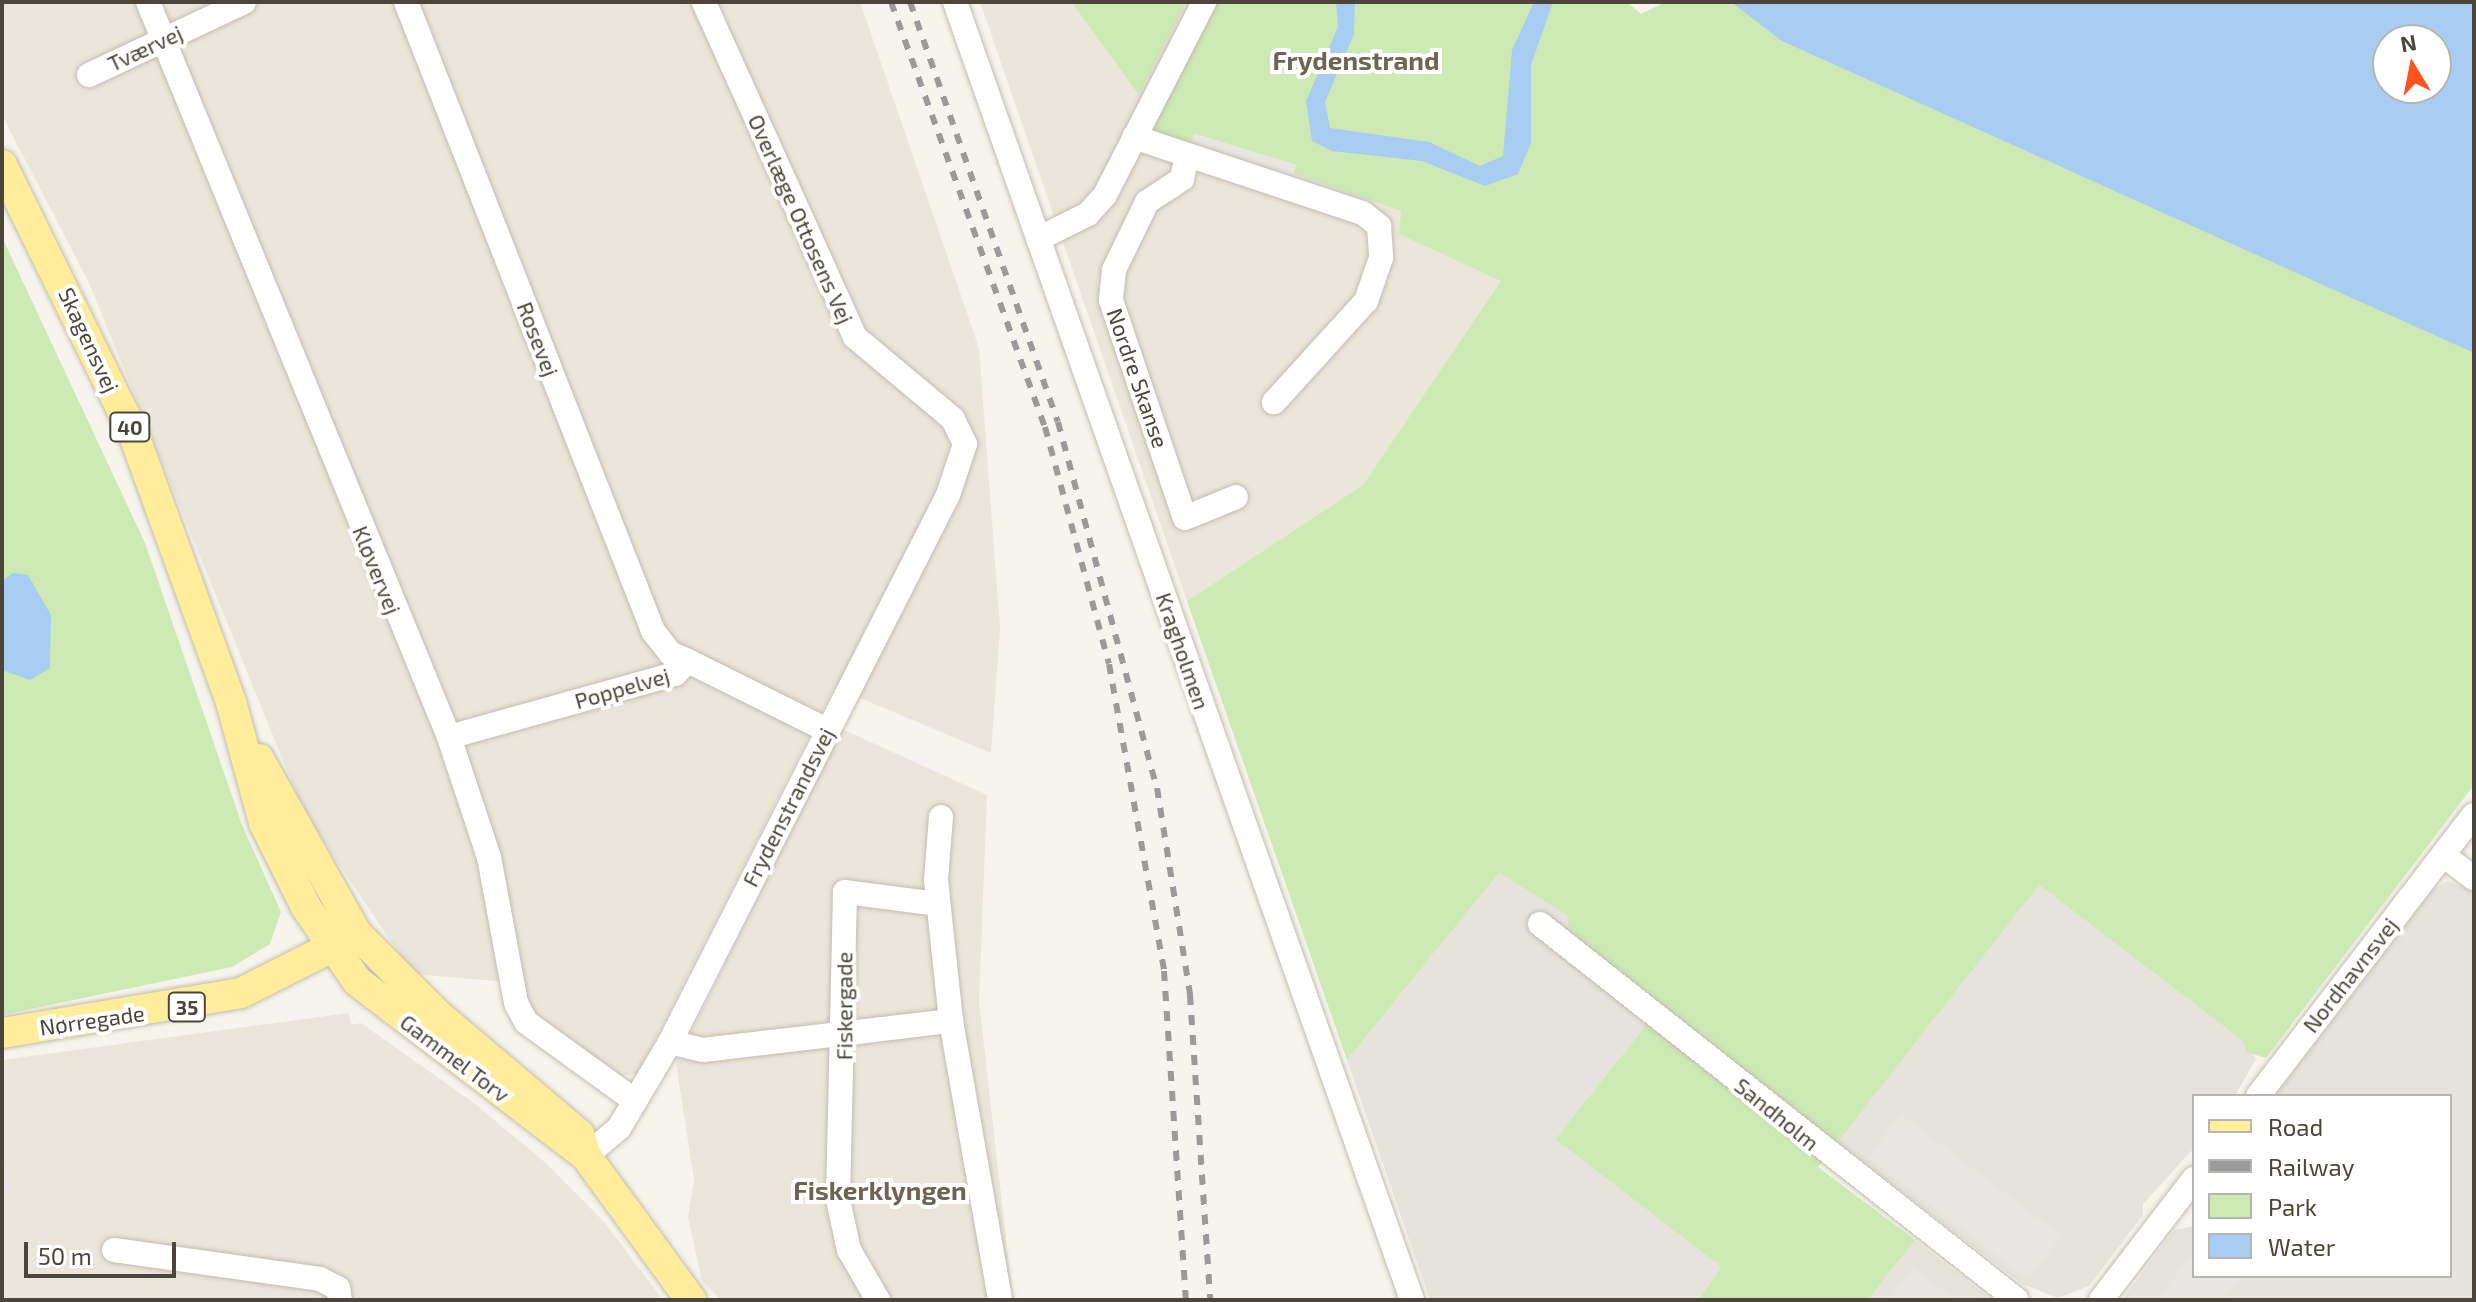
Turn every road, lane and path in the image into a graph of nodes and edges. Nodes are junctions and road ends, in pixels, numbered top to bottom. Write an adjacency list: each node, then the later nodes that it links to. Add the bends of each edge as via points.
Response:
1 (148, 2): 7 (street, Kløvervej)
2 (244, 2): 7 (street, Tværvej)
3 (406, 2): 16 (street, Rosevej, via 653,631 670,653)
4 (704, 2): 14 (street, Overlæge Ottosens Vej, via 855,337 953,419)
5 (955, 2): 12 (street, Kragholmen)
6 (1204, 2): 9 (street)
7 (162, 40): 8 (street, Tværvej); 19 (street, Kløvervej)
8 (89, 75)
9 (1134, 137): 10 (street); 12 (street, via 1088,214)
10 (1186, 159): 13 (street, via 1363,213 1379,226 1381,258 1366,301 1312,368); 15 (street, Nordre Skanse, via 1182,179 1147,202 1114,270 1111,300 1185,518)
11 (2, 165): 17 (main road, Skagensvej / 40, via 132,430)
12 (1038, 239): 41 (street, Kragholmen)
13 (1274, 402)
14 (965, 444): 18 (street, Frydenstrandsvej, via 948,495)
15 (1236, 497)
16 (688, 661): 18 (street, Poppelvej); 19 (street, Poppelvej, via 675,674)
17 (231, 702): 26 (main road, Skagensvej / 40); 27 (main road, Skagensvej / 40, via 264,823)
18 (827, 730): 31 (street, Frydenstrandsvej)
19 (449, 737): 33 (street, Kløvervej, via 489,857 516,1003 526,1022)
20 (2474, 815): 22 (street, Nordhavnsvej)
21 (941, 817): 24 (street)
22 (2443, 855): 23 (street); 32 (street, Nordhavnsvej)
23 (2474, 878)
24 (938, 904): 28 (street); 30 (street, Fiskergade, via 845,892)
25 (1540, 924): 42 (street, Sandholm)
26 (357, 934): 27 (main road, Nørregade / 35); 34 (main road, Gammel Torv, via 438,1015 579,1134)
27 (331, 950): 29 (main road, Nørregade / 35, via 241,993 200,1004); 34 (main road, Gammel Torv, via 407,1022)
28 (951, 1021): 30 (street); 40 (street)
29 (2, 1033)
30 (845, 1038): 31 (street, via 783,1036 703,1050); 39 (street, Fiskergade, via 836,1115 838,1200 849,1250)
31 (670, 1042): 33 (street, Frydenstrandsvej)
32 (2260, 1094)
33 (635, 1101): 34 (street, Frydenstrandsvej, via 619,1128)
34 (586, 1156): 38 (main road, Gammel Torv)
35 (2192, 1182): 43 (street)
36 (114, 1250): 37 (street, via 320,1279 338,1288)
37 (340, 1300)
38 (691, 1300)
39 (878, 1300)
40 (1000, 1300)
41 (1412, 1300)
42 (2017, 1300)
43 (2101, 1300)

